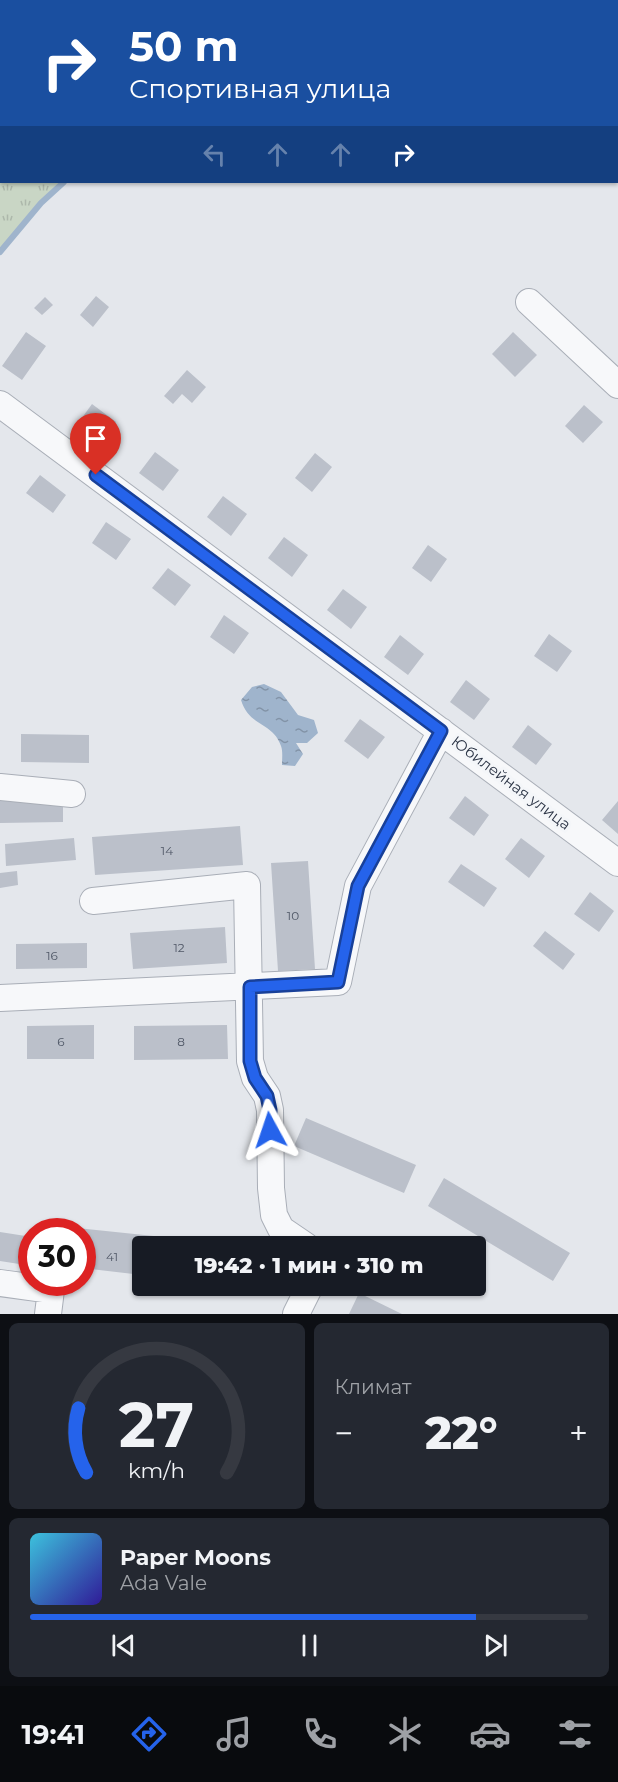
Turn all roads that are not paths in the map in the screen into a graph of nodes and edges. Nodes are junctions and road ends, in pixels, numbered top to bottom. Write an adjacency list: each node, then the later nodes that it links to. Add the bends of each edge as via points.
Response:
1 (529, 302): 2 (street)
2 (618, 385)
3 (0, 404): 4 (street, Юбилейная улица)
4 (441, 731): 7 (street, Юбилейная улица); 9 (street, via 358,886 338,982)
5 (0, 787): 6 (street)
6 (72, 794)
7 (618, 863)
8 (93, 902): 9 (street, via 247,885)
9 (250, 987): 10 (street); 11 (street, via 250,1061 270,1110 274,1215 281,1229)
10 (0, 998)
11 (291, 1236)
12 (0, 1283): 14 (street, via 51,1290)
13 (305, 1296): 15 (street)
14 (48, 1314)
15 (296, 1314)

